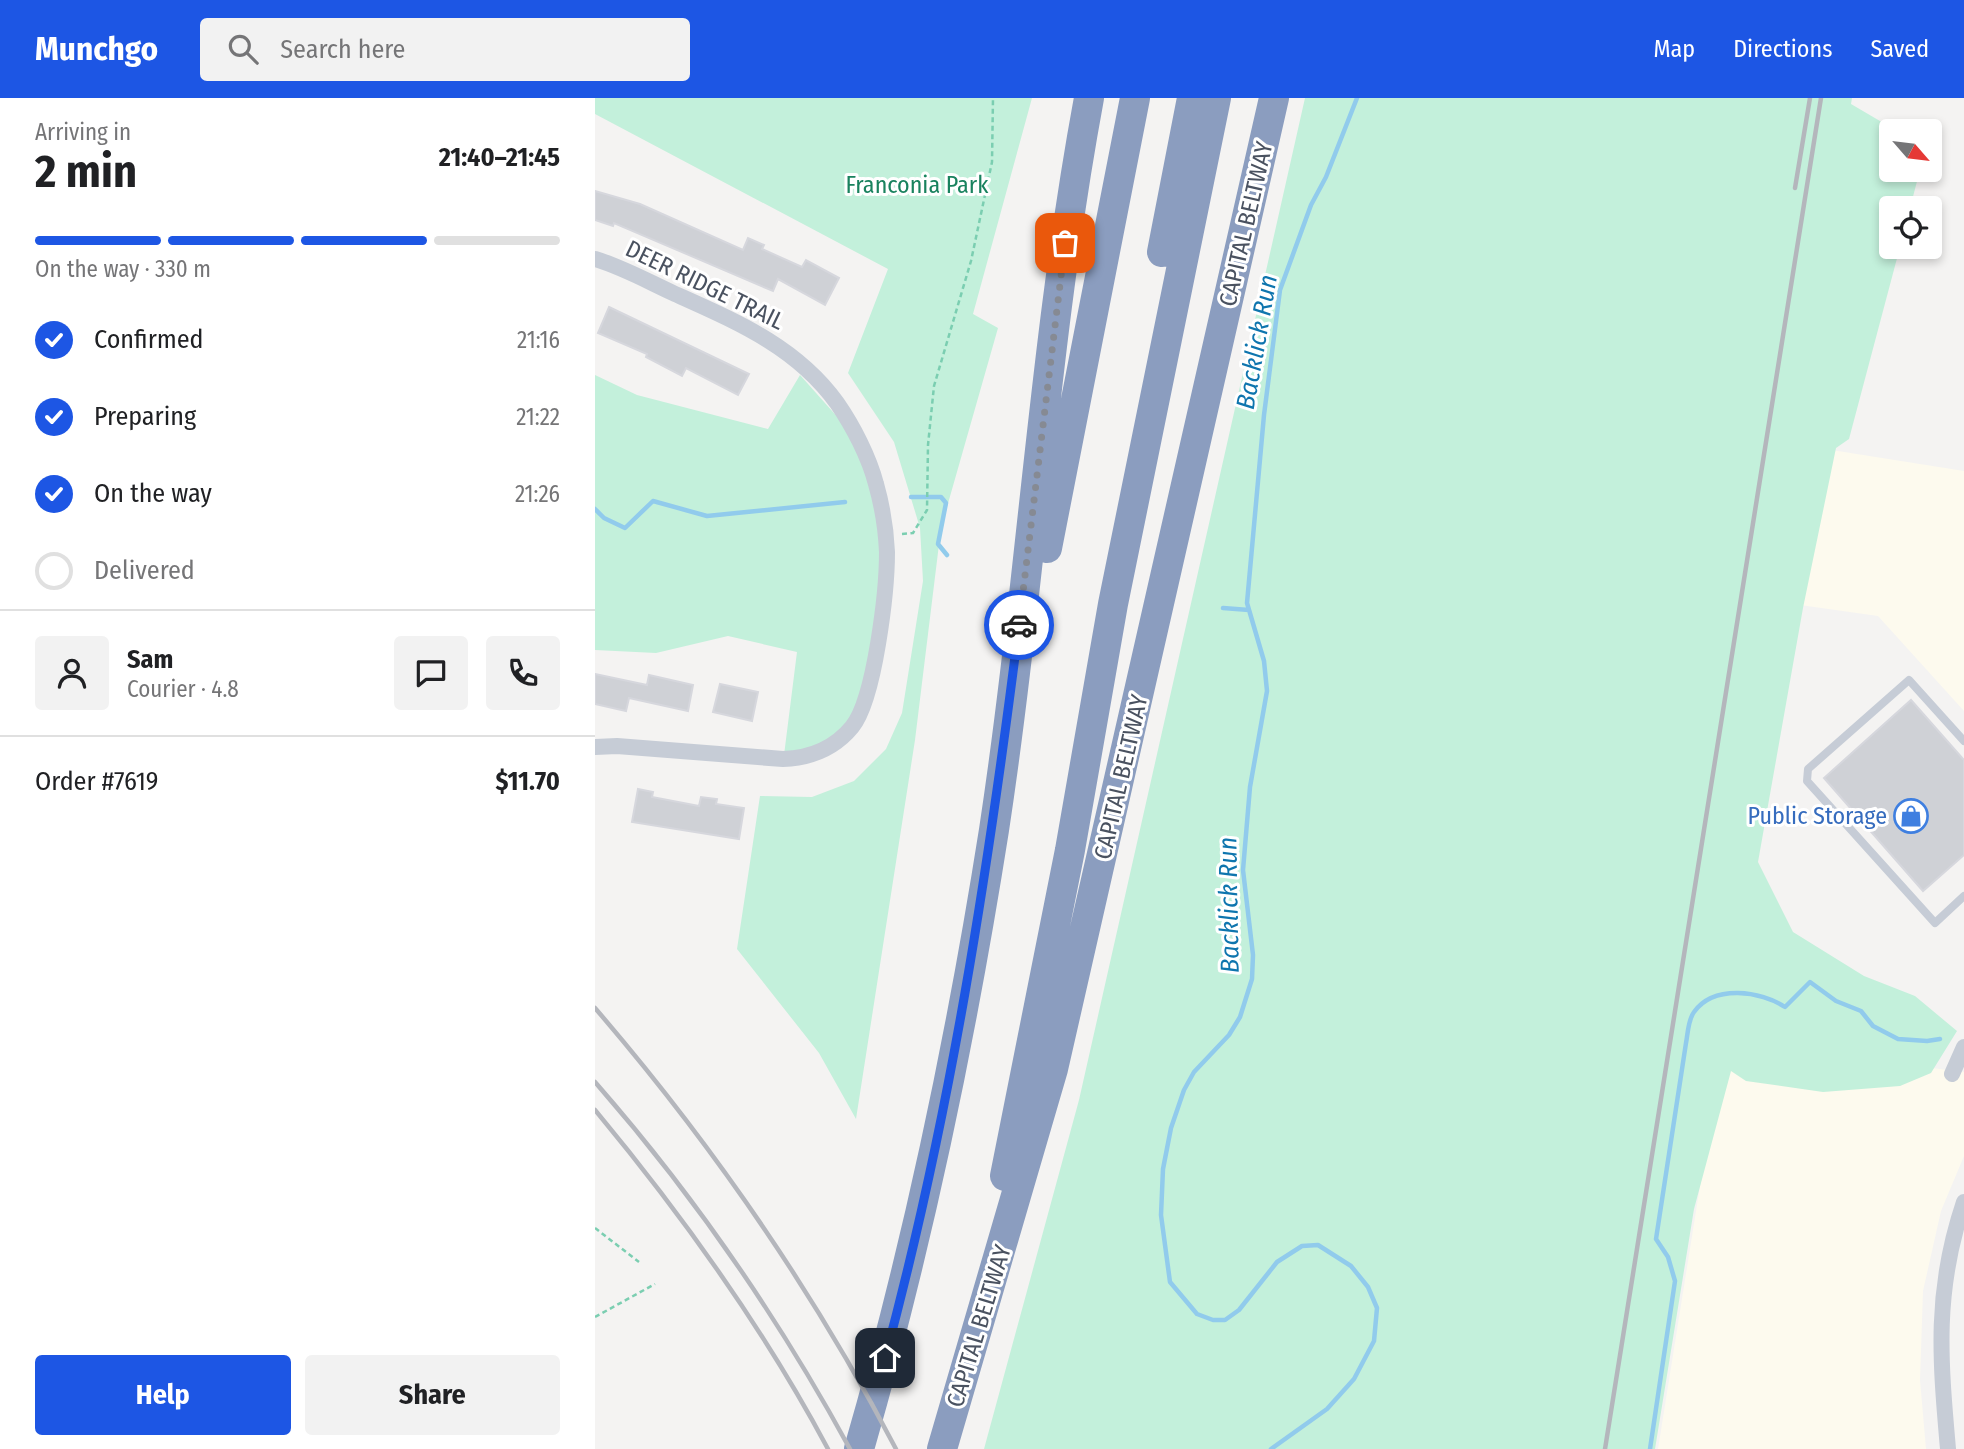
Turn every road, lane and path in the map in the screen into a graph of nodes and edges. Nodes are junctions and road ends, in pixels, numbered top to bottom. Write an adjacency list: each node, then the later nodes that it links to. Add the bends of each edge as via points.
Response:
1 (993, 98): 8 (path, via 989,175 971,261 934,386 927,510 912,533)
2 (1089, 98): 11 (highway, via 1061,270)
3 (1137, 98): 11 (highway)
4 (1192, 98): 12 (highway, via 1140,374)
5 (1216, 98): 12 (highway, via 1113,604)
6 (1274, 98): 21 (highway, CAPITAL BELTWAY, via 1066,1016)
7 (595, 259): 8 (street, DEER RIDGE TRAIL, via 752,328 809,371 837,404 864,452 876,483)
8 (885, 535): 10 (street, DEER RIDGE TRAIL, via 884,586 870,687 853,726 833,744 811,755 783,759)
9 (1964, 741): 13 (lane, via 1909,680 1808,769 1807,780 1935,923)
10 (595, 747)
11 (994, 827): 22 (highway, via 941,1129)
12 (1070, 850): 21 (highway)
13 (1964, 896)
14 (1964, 1047): 15 (street)
15 (1952, 1074)
16 (1964, 1202): 24 (street, via 1941,1296)
17 (595, 1228): 18 (path)
18 (639, 1262)
19 (655, 1284): 20 (path)
20 (595, 1317)
21 (961, 1387): 23 (highway, CAPITAL BELTWAY)
22 (859, 1449)
23 (942, 1449)
24 (1948, 1449)

